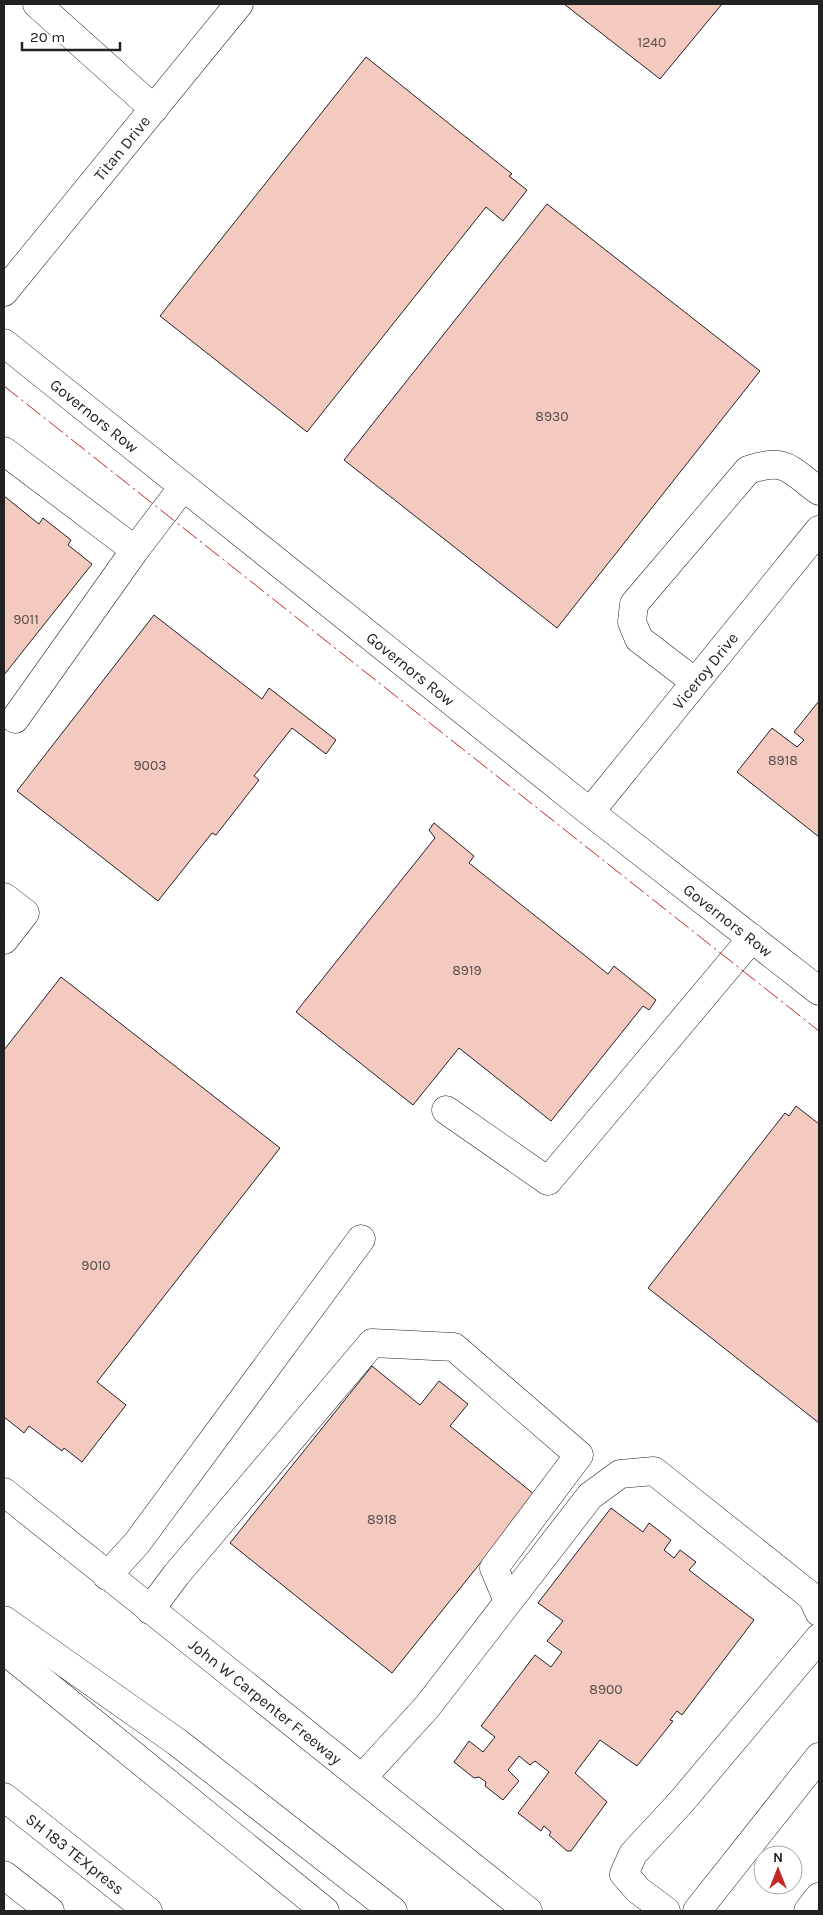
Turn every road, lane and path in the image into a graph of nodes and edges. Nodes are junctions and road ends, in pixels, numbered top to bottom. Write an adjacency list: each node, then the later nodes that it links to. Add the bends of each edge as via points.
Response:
1 (36, 4): 3 (main road)
2 (239, 4): 3 (main road, Titan Drive)
3 (154, 109): 4 (main road, Titan Drive)
4 (4, 292)
5 (4, 343): 7 (main road, Governors Row)
6 (4, 451): 10 (main road)
7 (183, 487): 10 (main road); 13 (main road, Governors Row)
8 (819, 491): 11 (main road, via 782,464 765,464 748,470 634,604 632,622 638,639)
9 (819, 530): 11 (main road, Viceroy Drive)
10 (135, 550): 12 (main road)
11 (695, 682): 13 (main road, Viceroy Drive)
12 (15, 719)
13 (590, 812): 15 (main road, Governors Row)
14 (4, 897): 16 (main road, via 25,913)
15 (752, 938): 17 (main road, Governors Row); 18 (main road, via 548,1181)
16 (4, 940)
17 (819, 991)
18 (446, 1110)
19 (361, 1239): 21 (main road, via 137,1543)
20 (4, 1492): 21 (main road, John W Carpenter Freeway)
21 (107, 1576): 23 (main road, John W Carpenter Freeway)
22 (508, 1602): 23 (main road, via 494,1568 579,1454 454,1347 372,1343); 24 (main road, via 590,1496 620,1474 654,1471 812,1597); 29 (main road, via 427,1707)
23 (150, 1610): 29 (main road, John W Carpenter Freeway)
24 (819, 1612)
25 (4, 1620): 36 (main road, via 177,1742)
26 (819, 1638): 38 (main road, via 682,1801 633,1854 624,1874 638,1890)
27 (4, 1650): 35 (main road)
28 (816, 1769): 39 (main road)
29 (362, 1778): 37 (main road, John W Carpenter Freeway)
30 (4, 1797): 34 (main road, SH 183 TEXpress)
31 (4, 1875): 33 (main road)
32 (819, 1897): 40 (main road)
33 (50, 1911)
34 (148, 1911)
35 (325, 1911)
36 (393, 1911)
37 (528, 1911)
38 (666, 1911)
39 (697, 1911)
40 (808, 1911)

